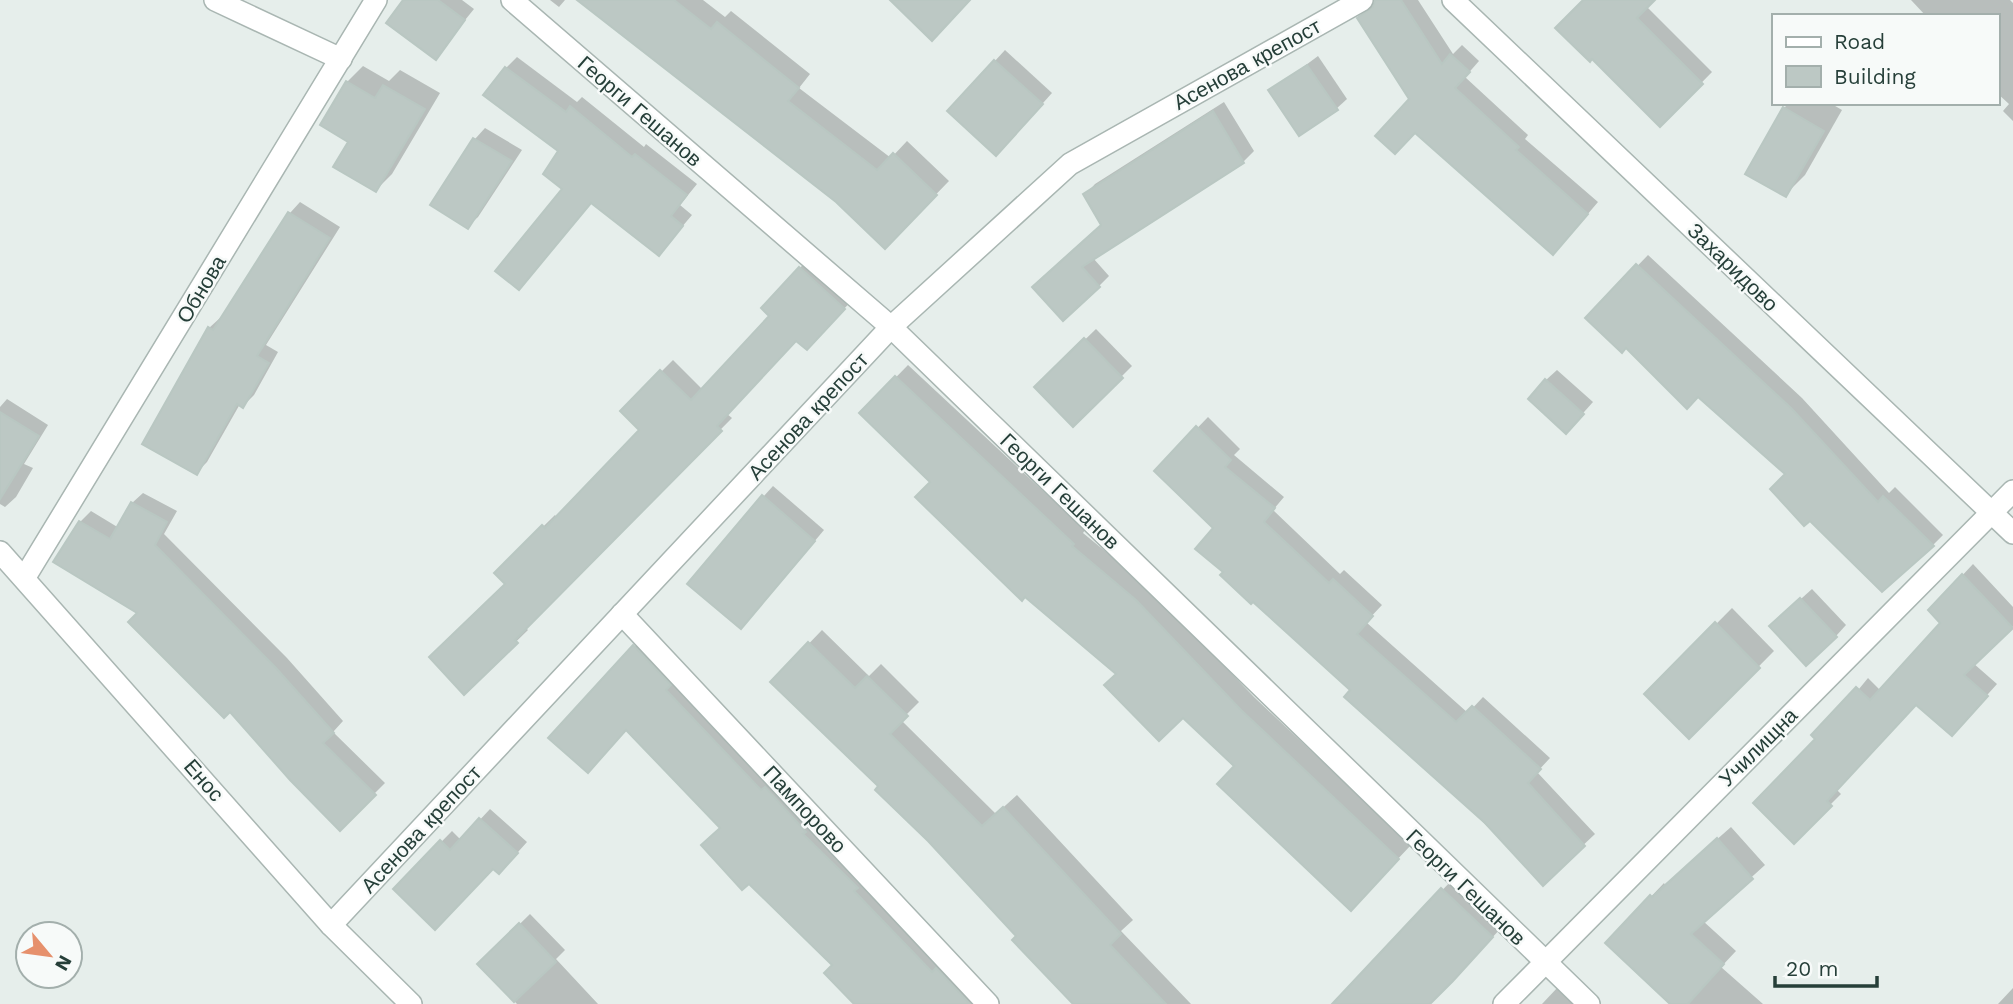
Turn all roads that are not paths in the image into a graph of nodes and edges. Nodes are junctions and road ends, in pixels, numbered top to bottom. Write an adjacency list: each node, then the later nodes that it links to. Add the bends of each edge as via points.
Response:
1 (215, 0): 6 (street)
2 (376, 0): 6 (street, Обнова)
3 (512, 0): 7 (street, Георги Гешанов)
4 (1362, 0): 7 (street, Асенова крепост, via 1070,164)
5 (1453, 0): 9 (street, Захаридово)
6 (341, 59): 12 (street, Обнова)
7 (891, 327): 13 (street, Асенова крепост); 15 (street, Георги Гешанов)
8 (2013, 492): 9 (street, Училищна)
9 (1990, 512): 10 (street, Захаридово); 15 (street, Училищна)
10 (2013, 533)
11 (0, 552): 12 (street, Енос)
12 (25, 577): 14 (street, Енос)
13 (622, 614): 14 (street, Асенова крепост); 17 (street, Пампорово)
14 (331, 925): 16 (street, Енос)
15 (1544, 962): 18 (street, Училищна); 19 (street, Георги Гешанов)
16 (411, 1004)
17 (988, 1004)
18 (1504, 1004)
19 (1589, 1004)

